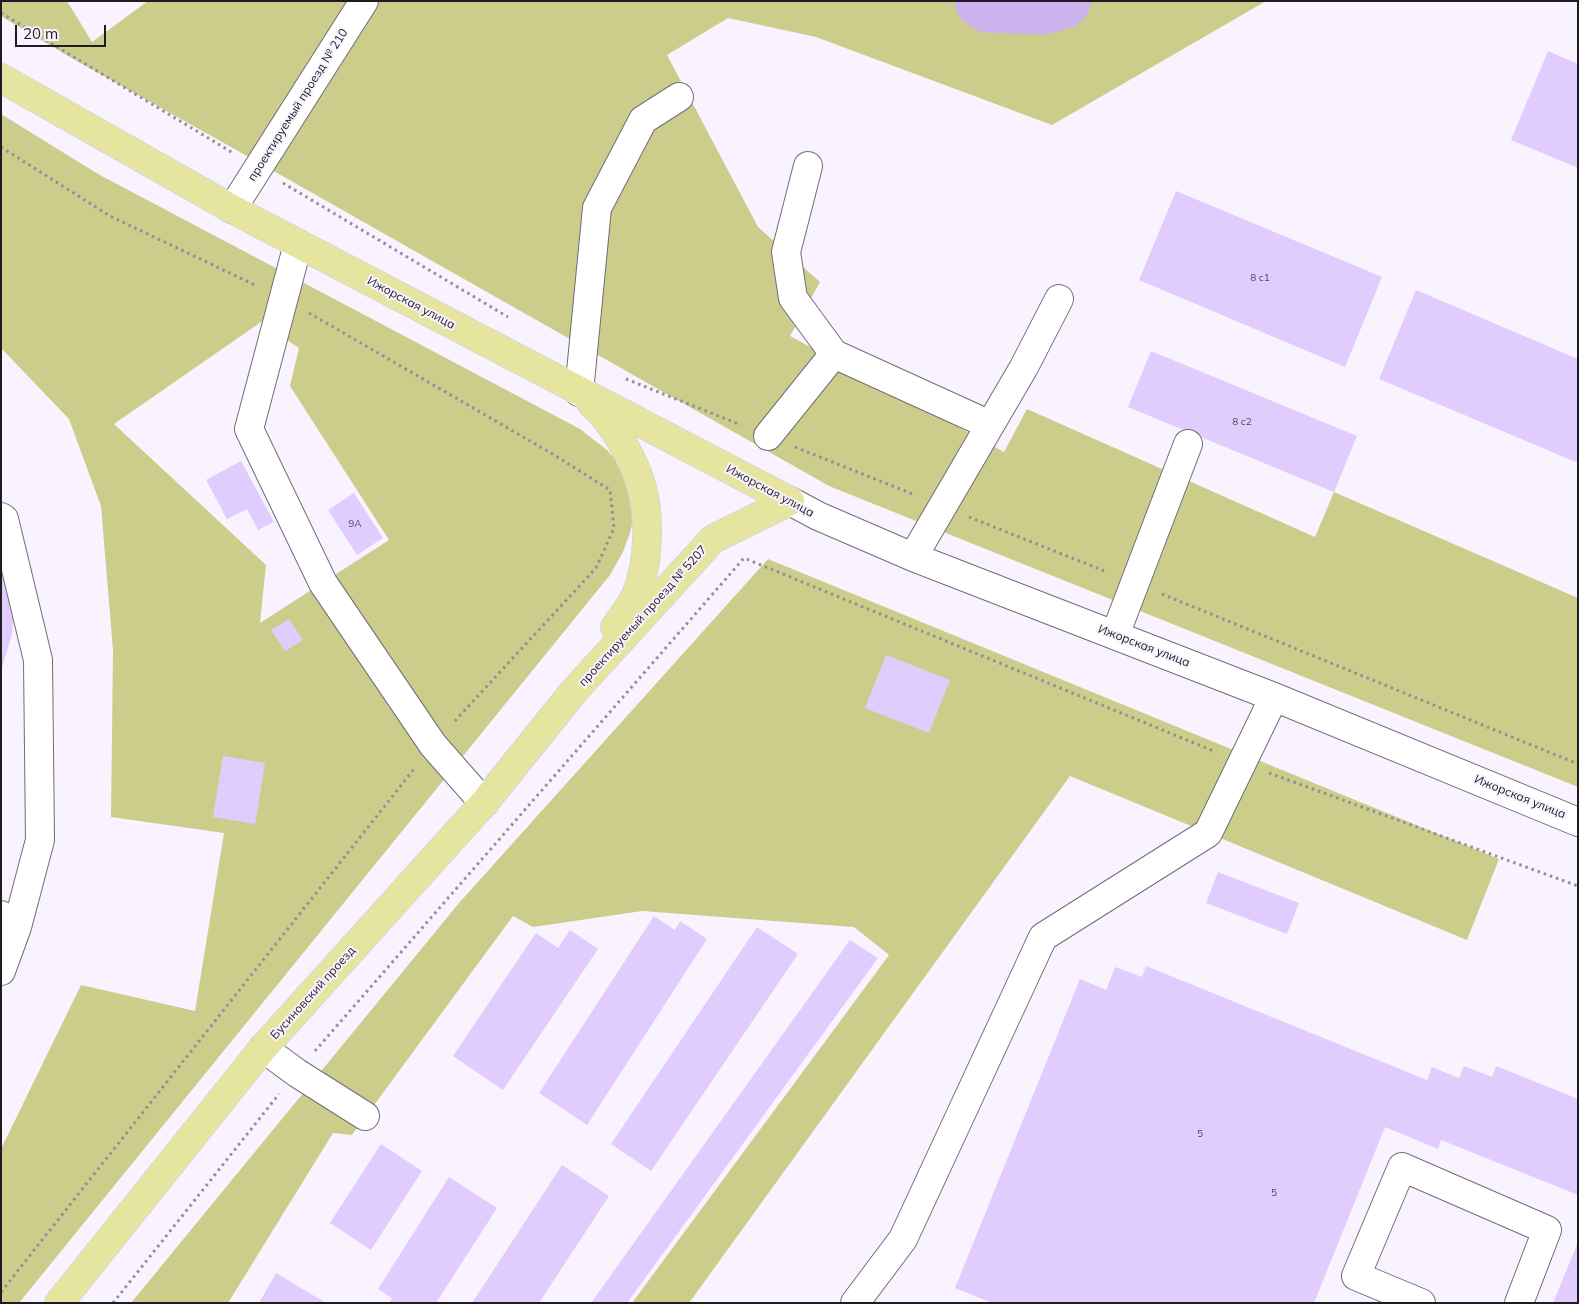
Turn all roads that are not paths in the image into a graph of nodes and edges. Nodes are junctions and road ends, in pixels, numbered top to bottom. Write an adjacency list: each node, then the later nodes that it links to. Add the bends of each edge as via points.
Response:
1 (364, 1): 5 (street, проектируемый проезд № 210)
2 (1, 78): 5 (main road, Ижорская улица)
3 (679, 98): 9 (street, via 643,120 597,208)
4 (808, 166): 8 (street, via 786,252 792,298)
5 (232, 209): 6 (main road, Ижорская улица)
6 (298, 244): 9 (main road, Ижорская улица); 19 (street, via 250,429 323,583 433,745)
7 (1059, 299): 10 (street)
8 (834, 354): 10 (street); 11 (street)
9 (579, 392): 13 (main road, Ижорская улица); 17 (main road, via 614,430 636,470 645,507 647,550 635,595)
10 (990, 425): 15 (street)
11 (768, 436)
12 (1188, 444): 16 (street)
13 (790, 501): 15 (street, Ижорская улица); 17 (main road, проектируемый проезд № 5207, via 713,539)
14 (1, 517): 21 (street, via 38,660 40,840)
15 (913, 557): 16 (street, Ижорская улица)
16 (1115, 635): 18 (street, Ижорская улица)
17 (575, 690): 19 (main road, Бусиновский проезд)
18 (1274, 696): 20 (street, Ижорская улица); 26 (street, via 1208,833 1043,937 902,1239)
19 (484, 803): 23 (main road, Бусиновский проезд)
20 (1578, 822)
21 (9, 921): 22 (street)
22 (1, 971)
23 (263, 1048): 24 (street); 25 (main road, Бусиновский проезд)
24 (366, 1116)
25 (59, 1303)
26 (855, 1303)
27 (1421, 1303): 28 (street, via 1356,1276 1402,1167 1547,1230)
28 (1519, 1303)

